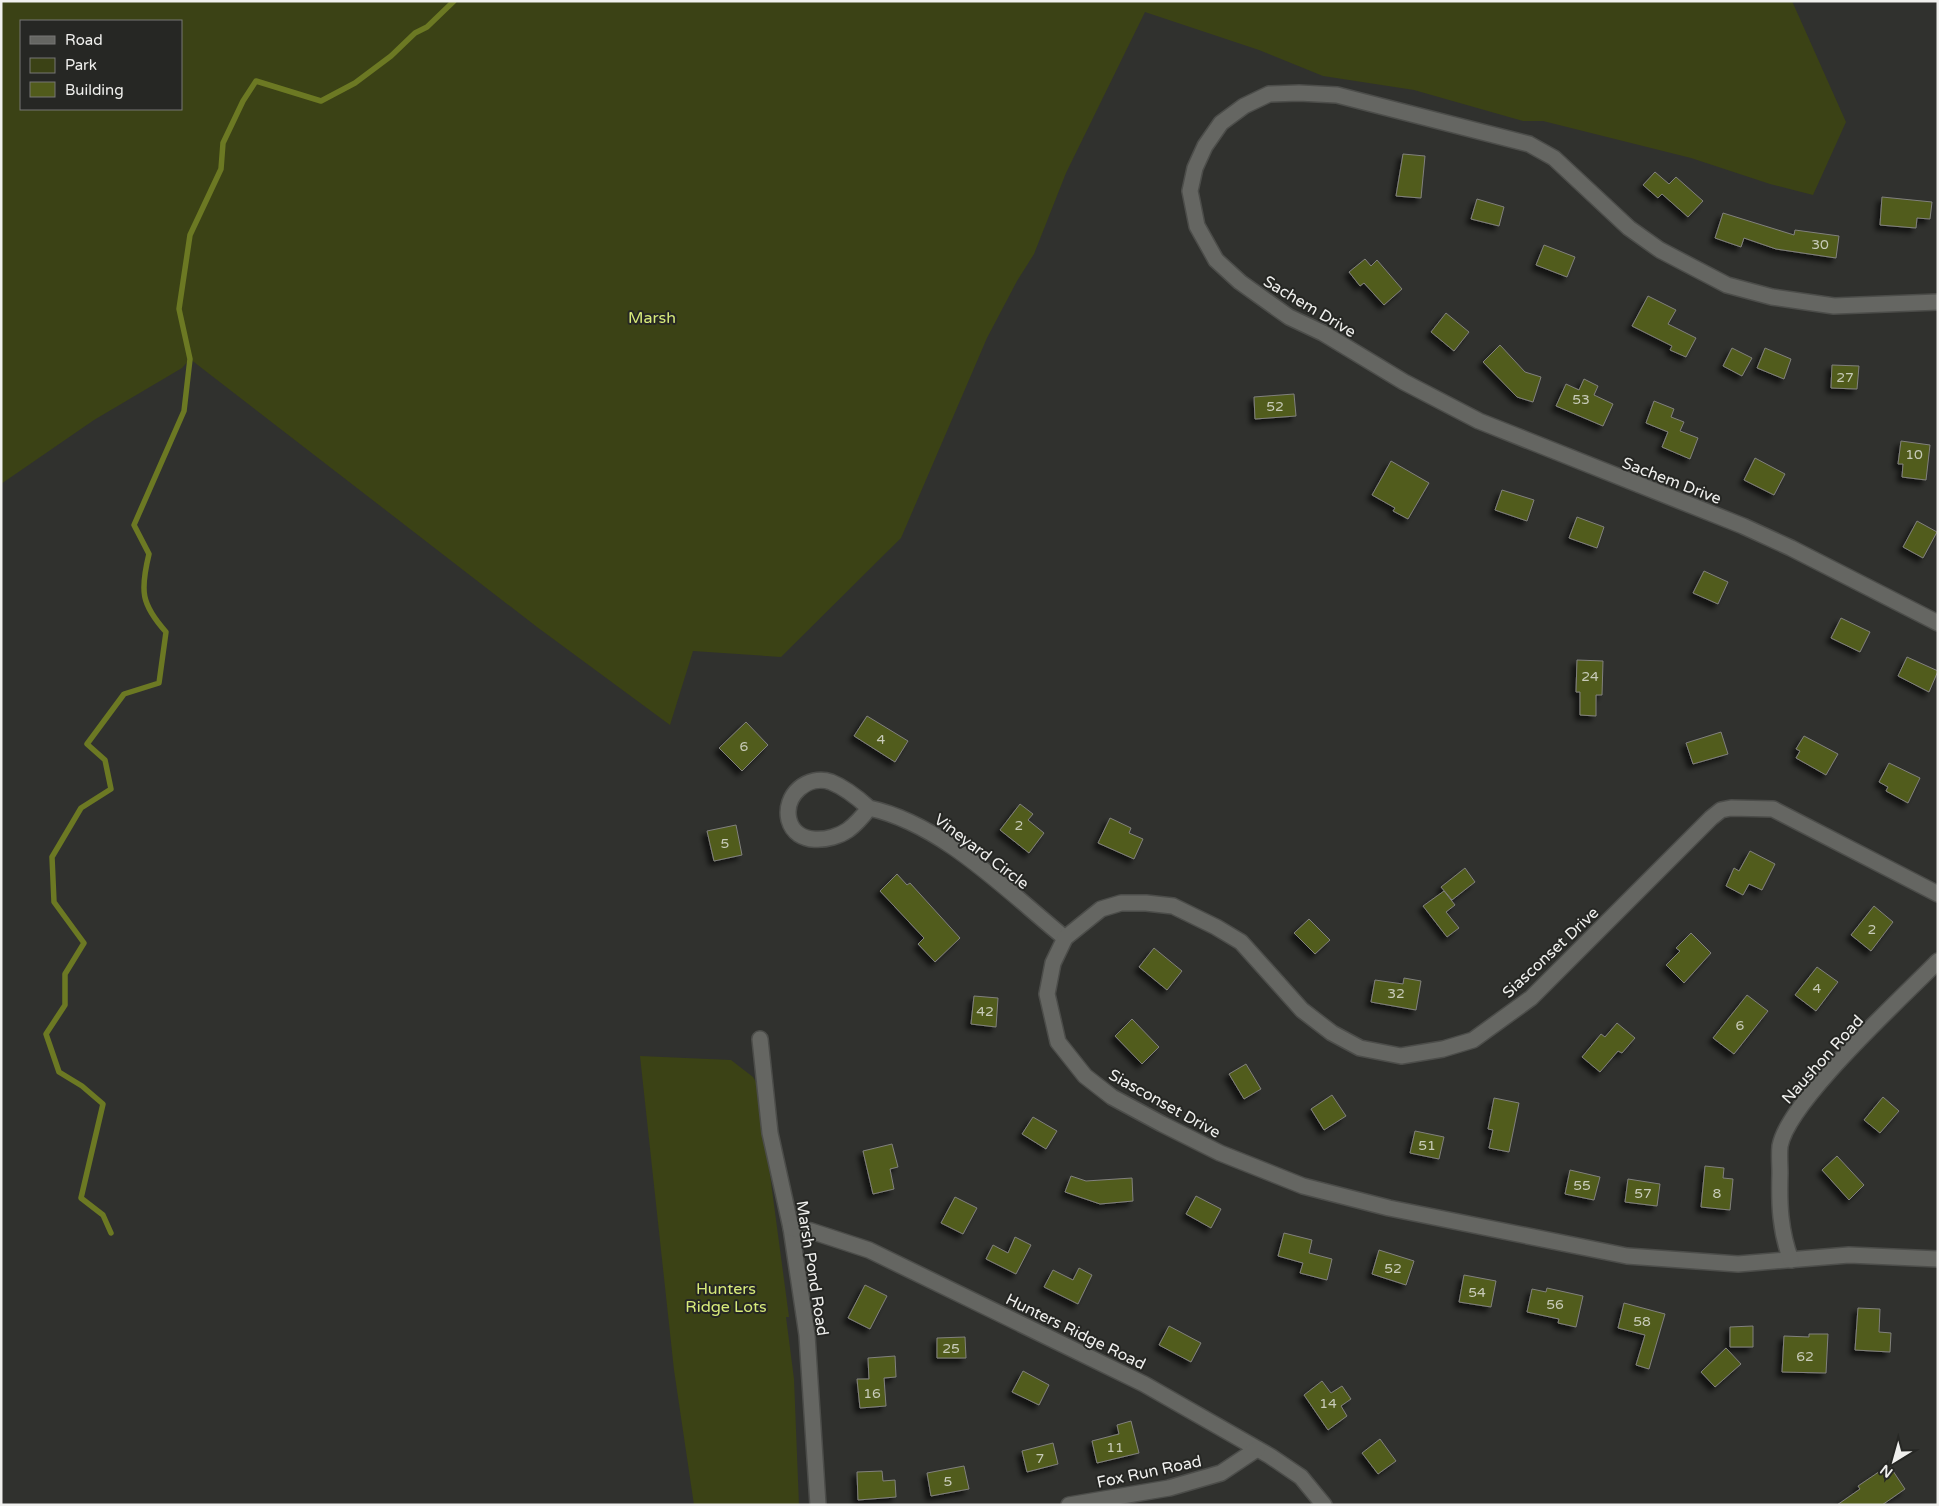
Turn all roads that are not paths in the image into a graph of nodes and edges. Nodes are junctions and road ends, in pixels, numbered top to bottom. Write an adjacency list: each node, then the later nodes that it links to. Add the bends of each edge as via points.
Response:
1 (1938, 302): 2 (street, Sachem Drive, via 1834,306 1772,297 1727,285 1660,250 1629,228 1554,158 1529,144 1337,95 1269,94 1244,106 1221,123 1205,146 1195,168 1190,191 1198,226 1216,260 1240,282 1289,317 1479,421 1743,526)
2 (1938, 623)
3 (869, 808): 3 (street, Vineyard Circle, via 847,830 829,838 812,840 804,837 789,820 795,792 818,780 848,791); 5 (street, Vineyard Circle, via 891,813 928,830)
4 (1938, 894): 5 (street, Siasconset Drive, via 1773,809 1721,810 1531,998 1473,1040 1401,1056 1360,1048 1332,1033 1302,1010 1241,942 1173,906 1120,904 1101,909)
5 (1065, 938): 10 (street, Siasconset Drive, via 1053,963 1047,994 1058,1042 1070,1059 1112,1097 1220,1153 1303,1186 1389,1208 1627,1256 1738,1264)
6 (1938, 962): 10 (street, Naushon Road, via 1836,1064 1788,1126 1780,1146 1779,1214)
7 (760, 1039): 8 (street, Marsh Pond Road, via 770,1133)
8 (791, 1228): 11 (street, Hunters Ridge Road, via 811,1231 878,1254 1144,1384); 12 (street, Marsh Pond Road, via 807,1334)
9 (1938, 1259): 10 (street, Siasconset Drive, via 1849,1255)
10 (1791, 1260)
11 (1257, 1449): 13 (street, Fox Run Road, via 1221,1473 1169,1488); 14 (street, Hunters Ridge Road, via 1301,1477)
12 (818, 1505)
13 (1069, 1505)
14 (1324, 1505)

